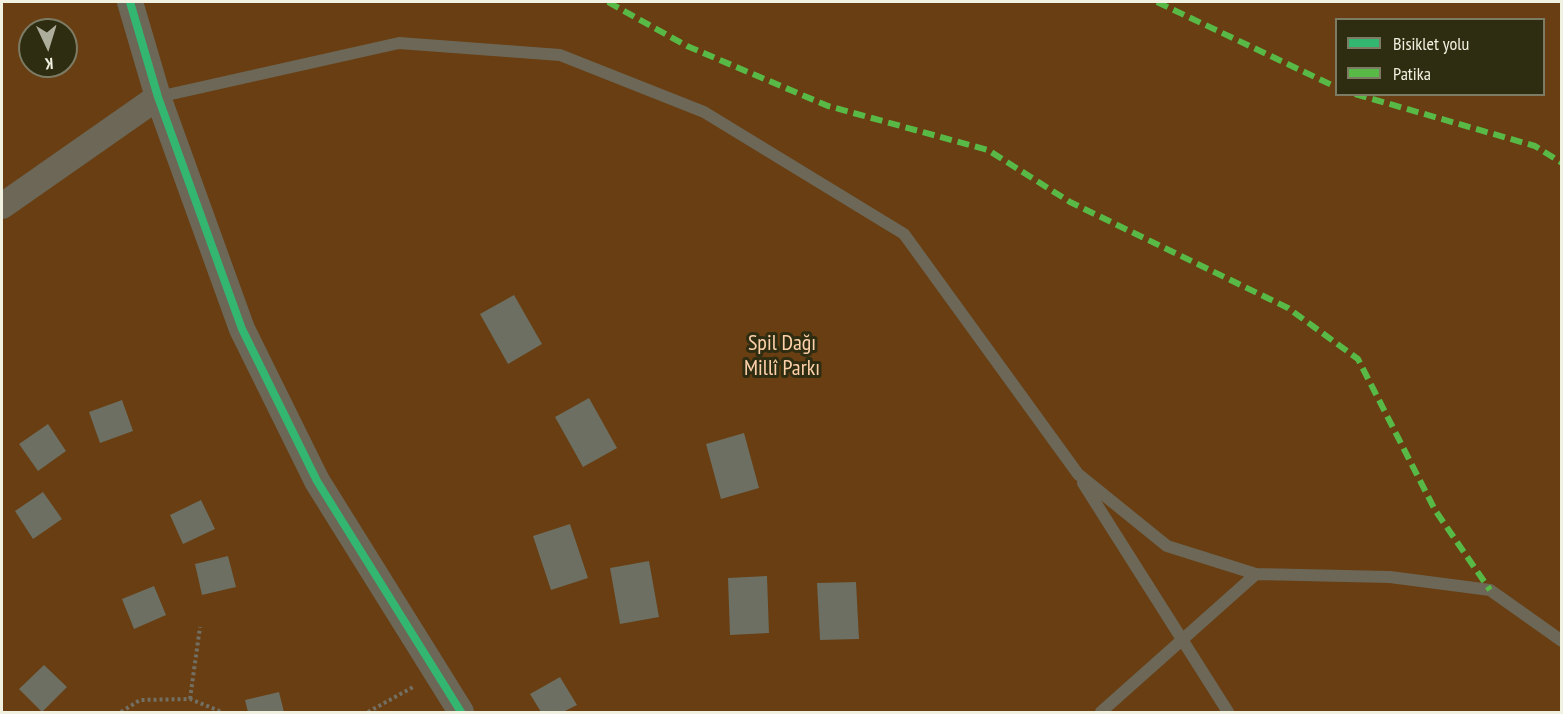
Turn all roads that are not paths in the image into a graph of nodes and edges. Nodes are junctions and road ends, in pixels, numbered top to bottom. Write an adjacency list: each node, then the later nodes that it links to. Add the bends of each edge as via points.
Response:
1 (130, 2): 2 (street)
2 (158, 97): 3 (street); 4 (lane, via 399,43 560,55 704,112 904,234); 8 (street, via 242,329 317,481)
3 (2, 206)
4 (1078, 474): 5 (lane, via 1167,546); 6 (lane)
5 (1256, 574): 6 (lane); 7 (lane, via 1390,577 1490,590)
6 (1182, 640): 9 (lane); 10 (lane)
7 (1562, 641)
8 (461, 712)
9 (1101, 712)
10 (1228, 712)

